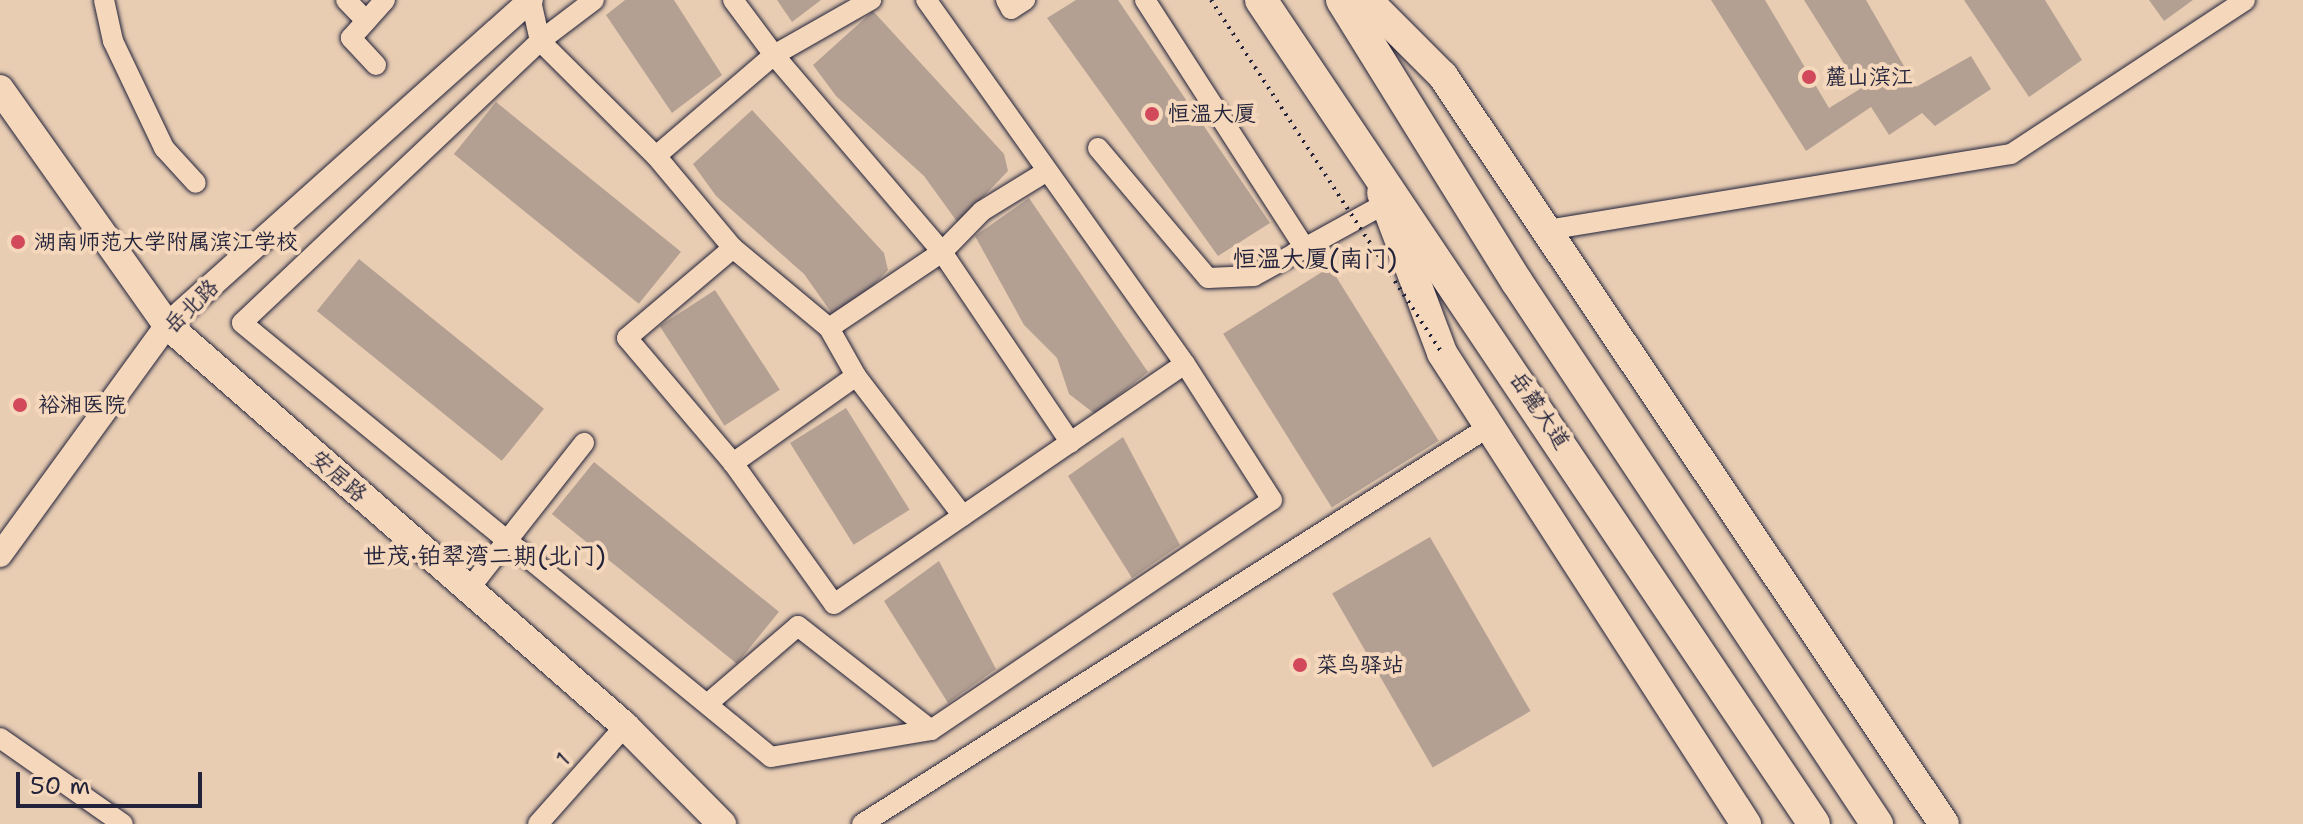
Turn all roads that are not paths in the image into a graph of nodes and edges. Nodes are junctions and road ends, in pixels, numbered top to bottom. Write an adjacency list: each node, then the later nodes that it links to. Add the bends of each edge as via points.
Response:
1 (104, 0): 25 (street, via 113,41 164,148)
2 (346, 0): 16 (street)
3 (385, 0): 16 (street)
4 (531, 0): 17 (street); 31 (street, 岳北路)
5 (594, 0): 17 (street)
6 (733, 0): 18 (street)
7 (871, 0): 18 (street)
8 (926, 0): 24 (street)
9 (1006, 0): 10 (street, via 1011,9)
10 (1025, 0)
11 (1145, 0): 29 (street)
12 (1261, 0): 21 (highway, 岳麓大道)
13 (1342, 0): 53 (highway, via 1517,282)
14 (1367, 0): 27 (main road, via 1443,76)
15 (2245, 0): 27 (street, via 2011,154)
16 (366, 21): 19 (street, via 351,38)
17 (540, 41): 23 (street); 40 (street, via 242,323)
18 (774, 55): 23 (street); 30 (street)
19 (376, 65)
20 (0, 89): 31 (main road, 安居路)
21 (1362, 143): 26 (main road); 52 (highway, 岳麓大道)
22 (1098, 148): 29 (street, via 1208,278 1254,276)
23 (656, 156): 28 (street)
24 (1047, 171): 30 (street, via 982,211); 33 (street)
25 (196, 183)
26 (1386, 203): 29 (street); 35 (main road, via 1442,353)
27 (1547, 230): 54 (main road)
28 (733, 248): 32 (street); 38 (street, via 627,338)
29 (1305, 248)
30 (942, 252): 32 (street); 37 (street)
31 (167, 325): 41 (street, 岳北路); 42 (main road, 安居路)
32 (829, 328): 34 (street)
33 (1185, 364): 37 (street); 45 (street, via 1272,500)
34 (856, 376): 38 (street); 39 (street)
35 (1490, 426): 50 (street); 51 (main road)
36 (584, 443): 40 (street)
37 (1071, 443): 39 (street)
38 (733, 463): 39 (street, via 834,604)
39 (963, 516)
40 (505, 539): 42 (street); 45 (street, via 771,757)
41 (0, 555)
42 (469, 589): 44 (main road, 安居路)
43 (713, 699): 45 (street, via 798,626)
44 (625, 726): 48 (street, 1); 49 (main road, 安居路)
45 (931, 730)
46 (0, 738): 47 (street)
47 (123, 824)
48 (538, 824)
49 (722, 824)
50 (862, 824)
51 (1746, 824)
52 (1814, 824)
53 (1877, 824)
54 (1944, 824)

